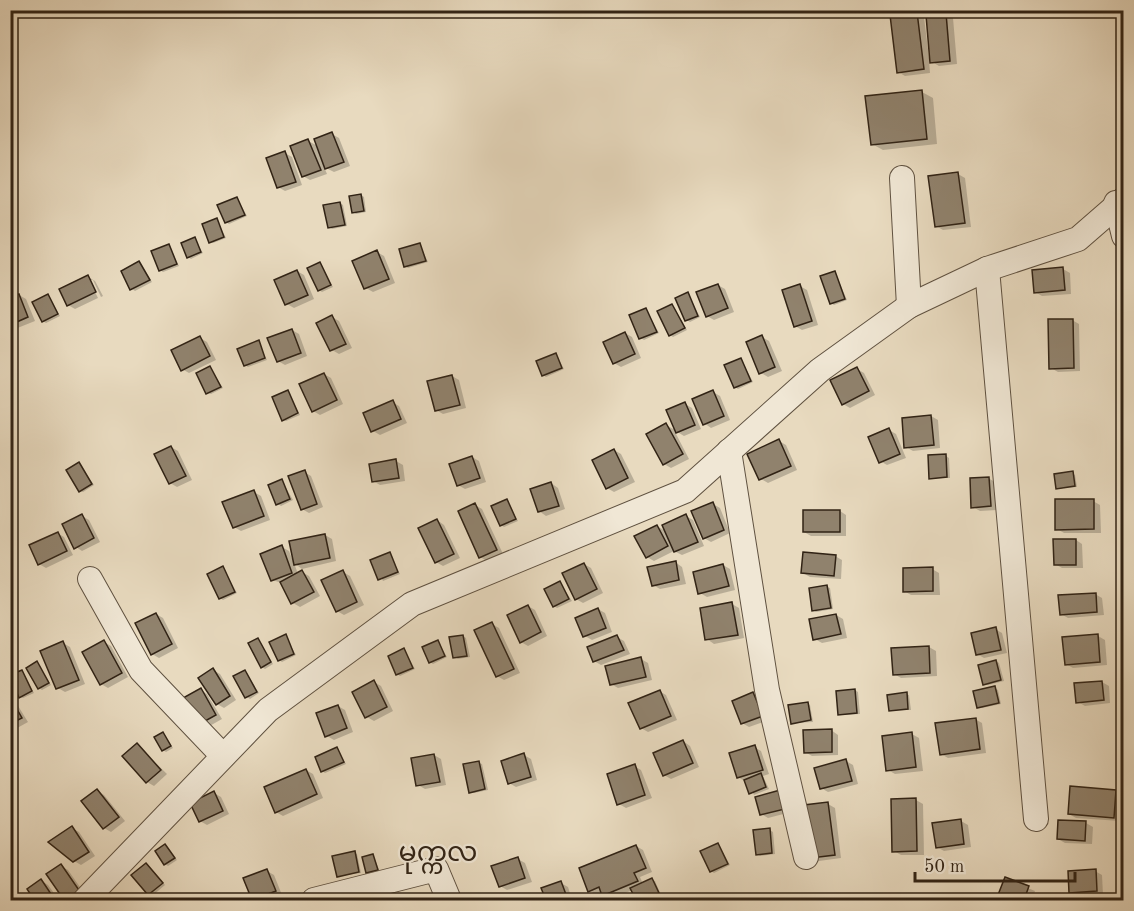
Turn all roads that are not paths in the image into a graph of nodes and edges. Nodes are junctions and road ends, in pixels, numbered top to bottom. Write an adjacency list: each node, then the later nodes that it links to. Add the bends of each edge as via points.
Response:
1 (902, 178): 5 (street)
2 (1120, 201): 3 (street); 4 (street, via 1077,239)
3 (1124, 236)
4 (987, 269): 5 (street); 9 (street)
5 (909, 306): 6 (street, via 820,370)
6 (729, 451): 8 (street, via 684,491 412,604 268,710); 10 (street, via 767,690)
7 (90, 579): 8 (street, via 141,670)
8 (224, 756): 11 (street)
9 (1036, 819)
10 (806, 857)
11 (85, 900)
12 (314, 900): 13 (street, via 436,869)
13 (449, 900)

